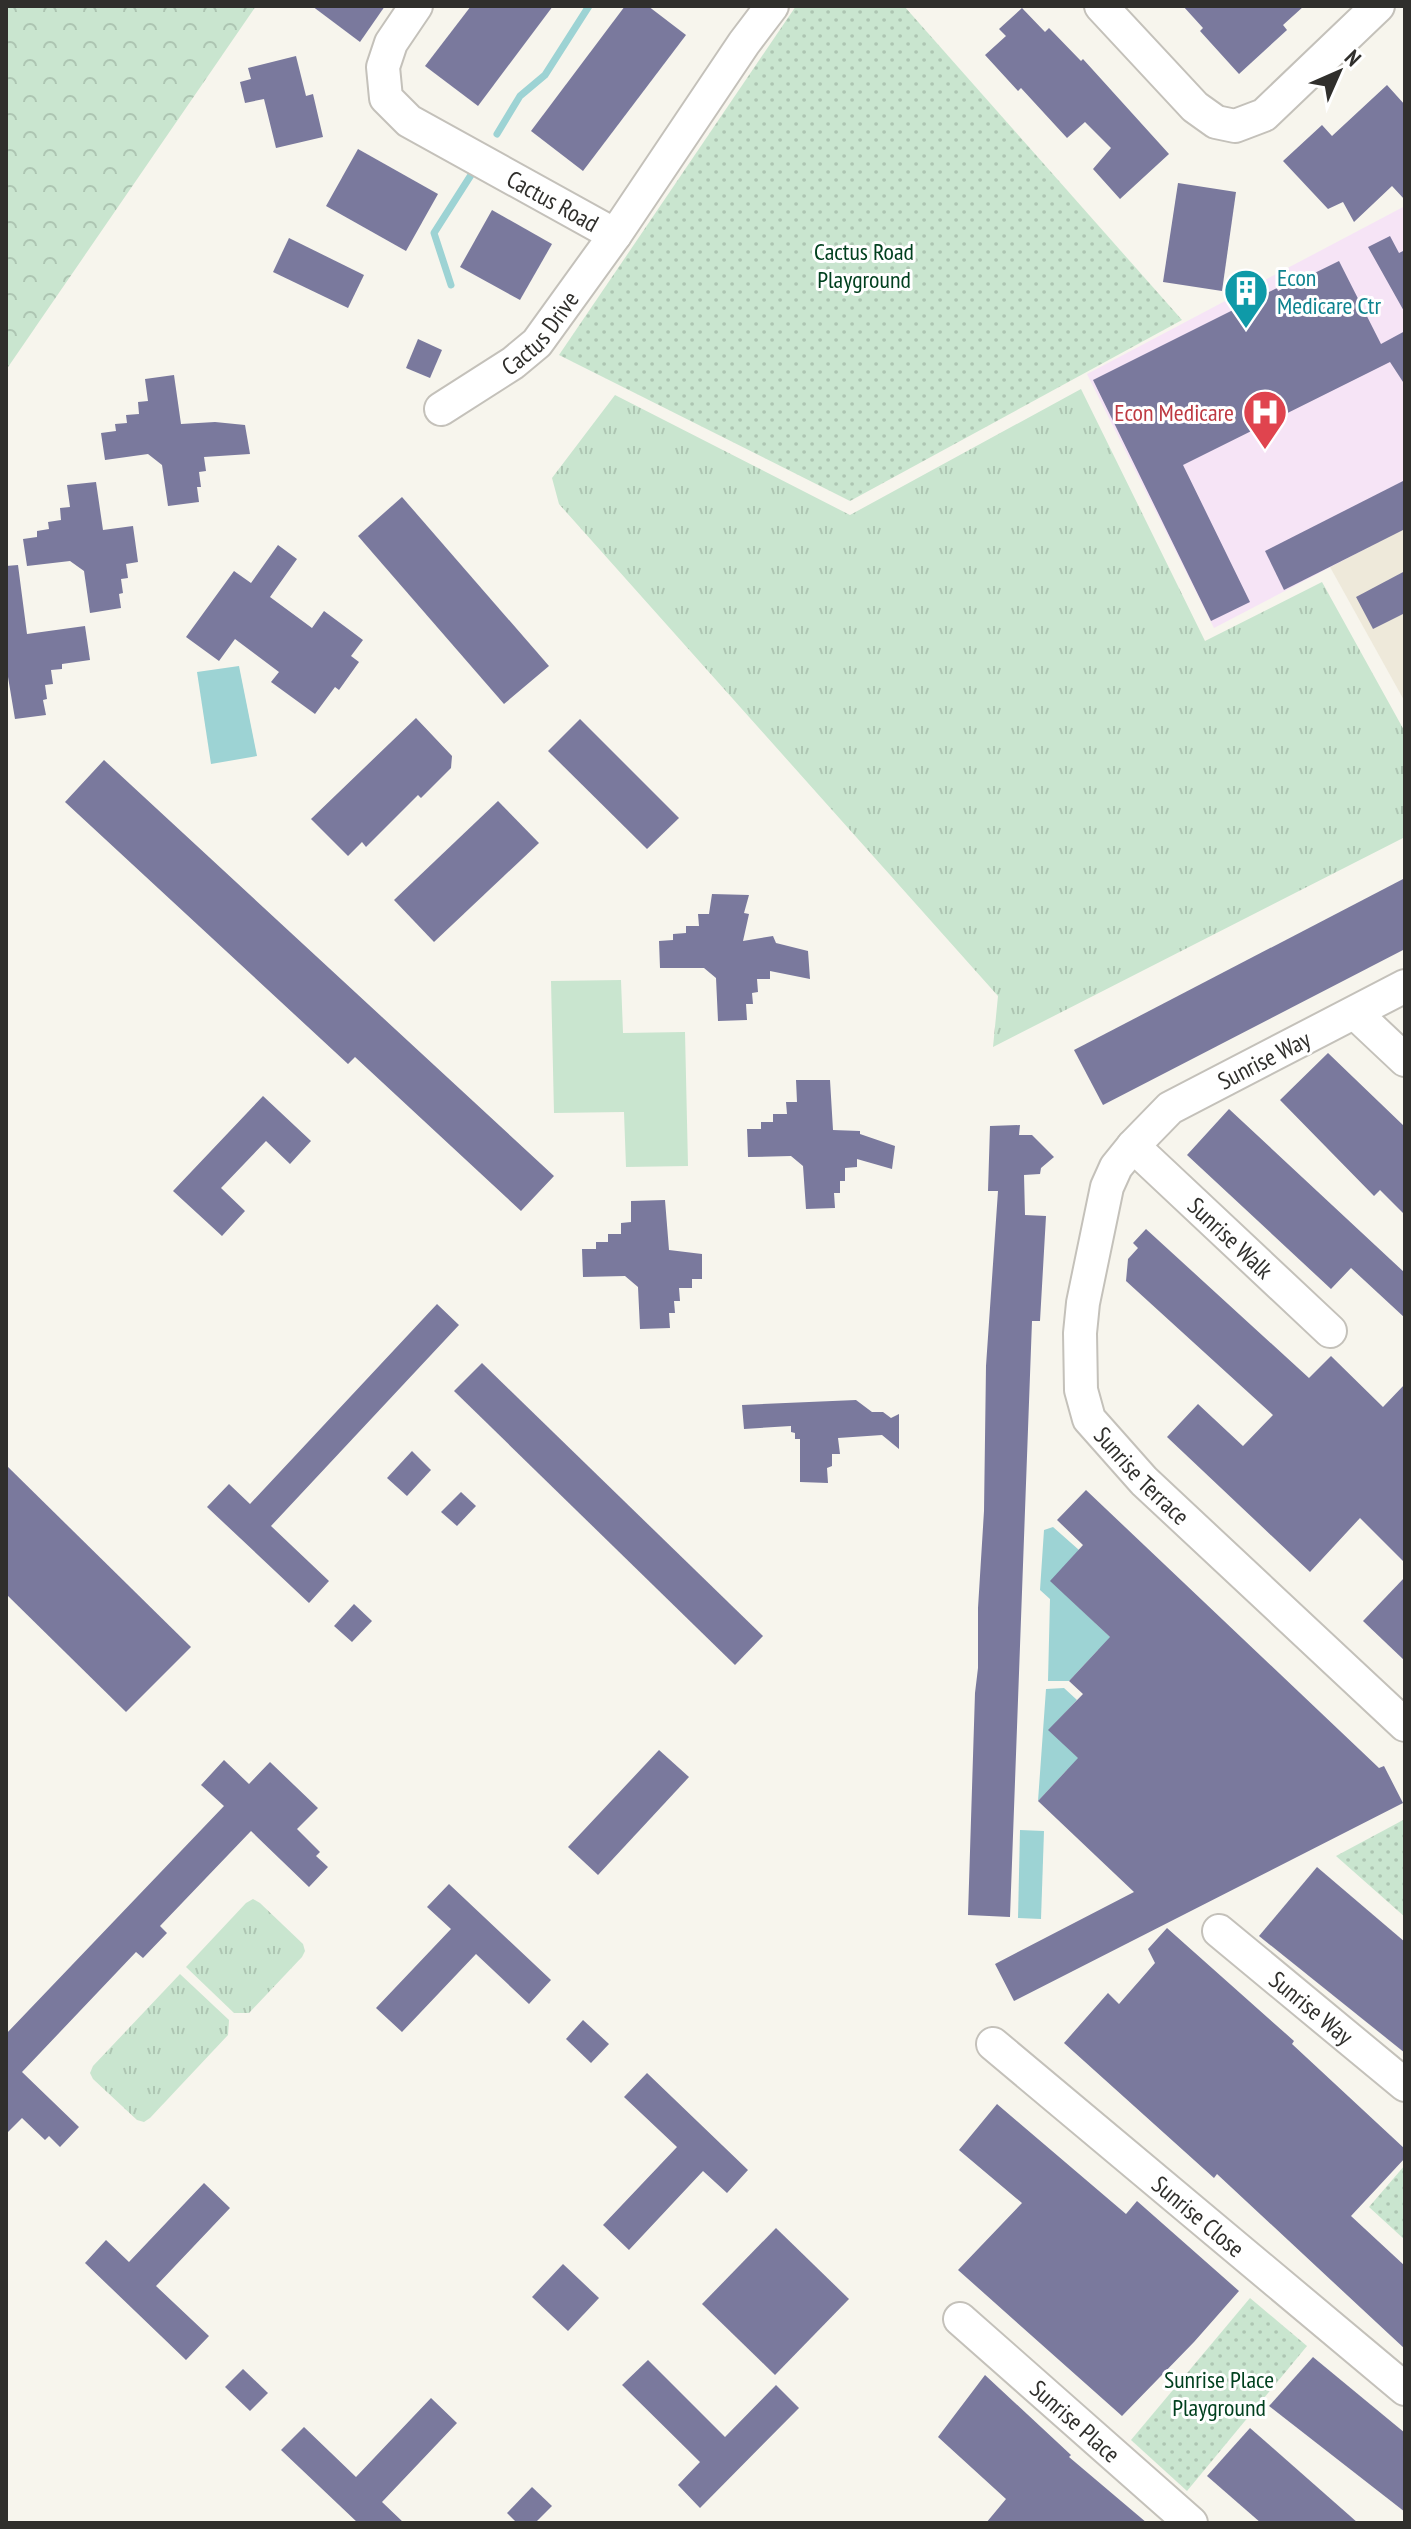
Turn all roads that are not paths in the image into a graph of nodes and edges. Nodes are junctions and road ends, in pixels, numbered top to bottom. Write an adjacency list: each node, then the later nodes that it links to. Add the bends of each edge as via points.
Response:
1 (416, 6): 5 (street, Cactus Road, via 391,43 383,67 386,98 409,121)
2 (772, 6): 5 (street, Cactus Road)
3 (1101, 6): 4 (street, via 1195,107 1216,122 1235,126 1264,115)
4 (1378, 6)
5 (615, 235): 6 (street, Cactus Drive, via 537,343)
6 (441, 409)
7 (1405, 986): 8 (street, Sunrise Way)
8 (1355, 1013): 9 (street); 10 (street, Sunrise Way, via 1170,1108)
9 (1405, 1060)
10 (1133, 1146): 11 (street, Sunrise Walk); 12 (street, Sunrise Terrace, via 1107,1187 1083,1303 1081,1390 1089,1419 1144,1481)
11 (1330, 1331)
12 (1405, 1725)
13 (1219, 1931): 15 (street, Sunrise Way)
14 (993, 2044): 17 (street, Sunrise Close)
15 (1405, 2085)
16 (960, 2319): 18 (street, Sunrise Place)
17 (1405, 2389)
18 (1191, 2523)

